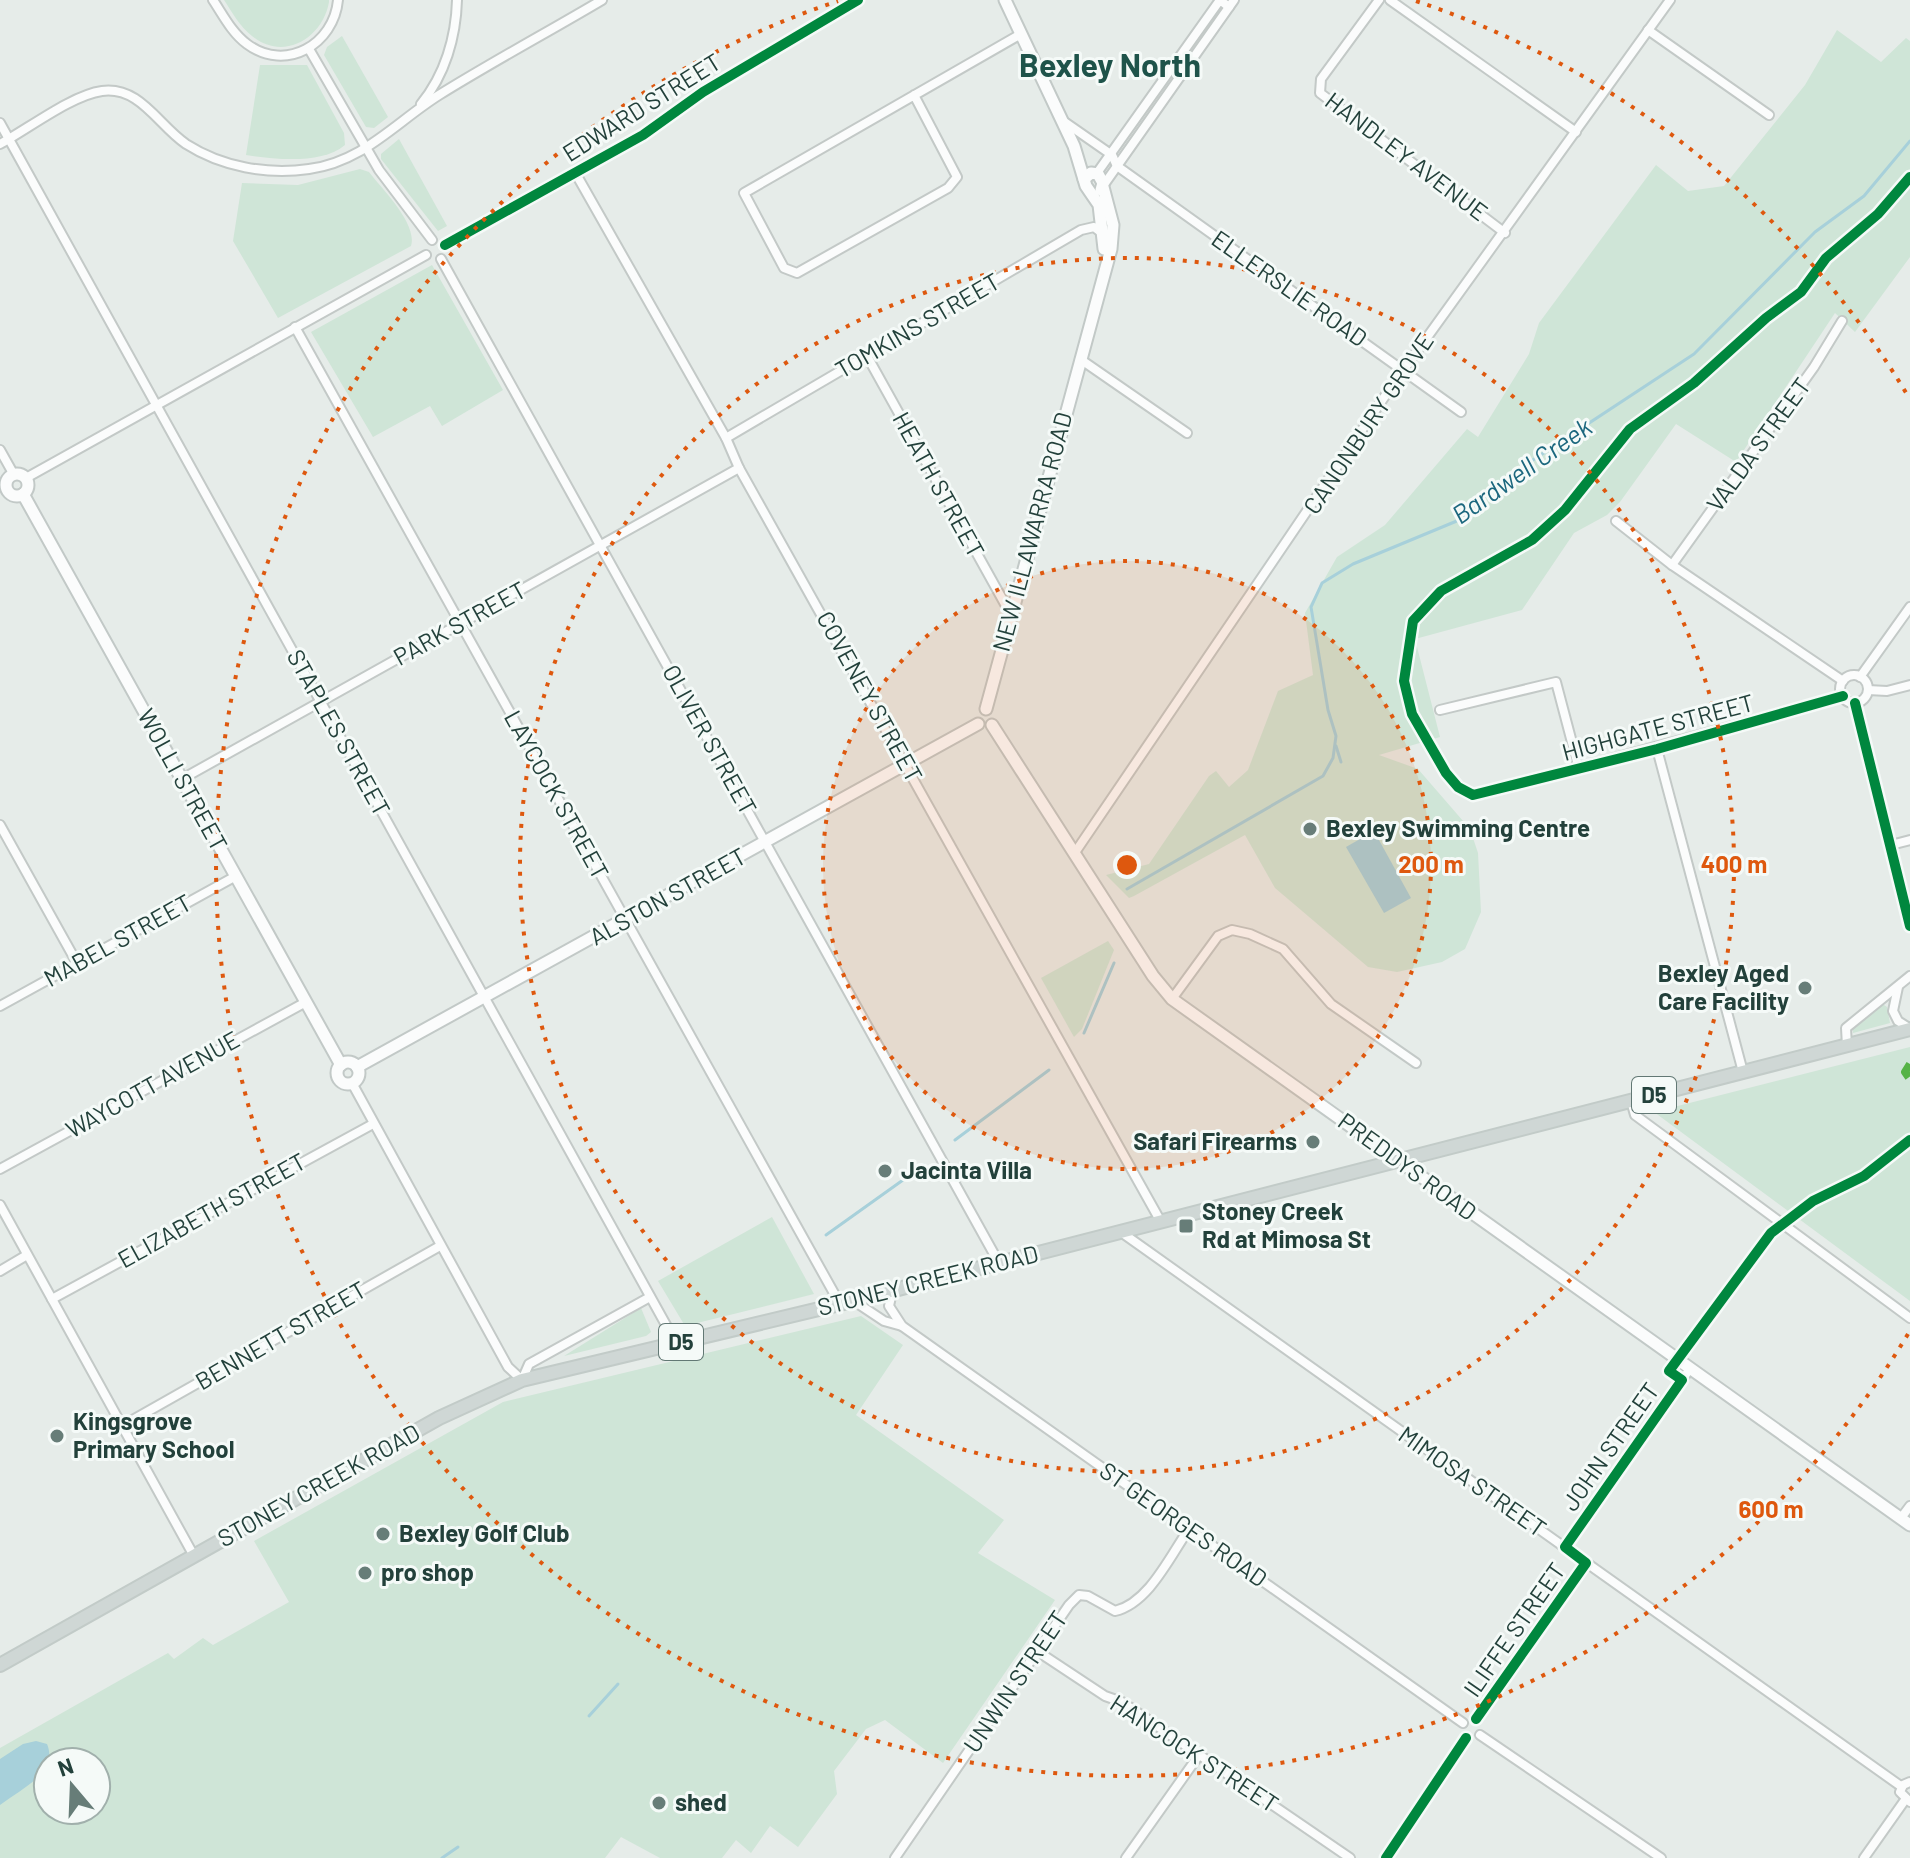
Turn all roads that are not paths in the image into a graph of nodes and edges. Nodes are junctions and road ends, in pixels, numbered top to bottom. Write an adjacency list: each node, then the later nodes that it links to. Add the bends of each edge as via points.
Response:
1 (213, 0): 14 (street, via 250,46 280,55)
2 (338, 0): 14 (street, via 330,29)
3 (457, 0): 16 (street, via 443,68)
4 (602, 0): 16 (street)
5 (858, 0): 27 (street, EDWARD STREET)
6 (1005, 0): 13 (main road, NEW ILLAWARRA ROAD)
7 (1220, 0): 11 (street); 24 (street)
8 (1379, 0): 30 (street, HANDLEY AVENUE, via 1321,79 1320,93)
9 (1390, 0): 20 (street)
10 (1670, 0): 12 (street, CANONBURY GROVE)
11 (1232, 3): 25 (street)
12 (1648, 30): 17 (street); 20 (street, CANONBURY GROVE)
13 (1021, 34): 15 (street); 18 (main road, NEW ILLAWARRA ROAD)
14 (309, 49): 23 (street)
15 (914, 95): 15 (street, via 744,193 784,268 797,273 948,188 957,177)
16 (412, 114): 23 (street)
17 (1769, 115)
18 (1060, 116): 21 (main road, NEW ILLAWARRA ROAD); 24 (street)
19 (0, 123): 22 (street, STAPLES STREET)
20 (1576, 132): 30 (street, CANONBURY GROVE)
21 (1069, 136): 26 (main road, NEW ILLAWARRA ROAD); 28 (main road, NEW ILLAWARRA ROAD)
22 (4, 142): 23 (street, via 88,95 112,90 139,100 187,144 236,165 268,171 313,169); 41 (street, STAPLES STREET)
23 (366, 148): 31 (street)
24 (1112, 155): 25 (street); 26 (street)
25 (1117, 166): 29 (street); 40 (street, ELLERSLIE ROAD)
26 (1096, 173): 28 (main road); 29 (main road, NEW ILLAWARRA ROAD)
27 (576, 174): 33 (street, EDWARD STREET); 44 (street, COVENEY STREET)
28 (1087, 185): 29 (main road, via 1098,192); 32 (main road, NEW ILLAWARRA ROAD, via 1099,206)
29 (1103, 186): 39 (main road, NEW ILLAWARRA ROAD, via 1113,241)
30 (1505, 233): 40 (street, CANONBURY GROVE)
31 (432, 240): 33 (street); 34 (street)
32 (1105, 240): 38 (street, TOMKINS STREET, via 1096,227 1081,230); 39 (main road, NEW ILLAWARRA ROAD)
33 (445, 245): 35 (street)
34 (426, 255): 35 (street); 37 (street)
35 (441, 259): 51 (street, OLIVER STREET)
36 (1842, 321): 52 (street, VALDA STREET)
37 (295, 327): 41 (street); 55 (street, LAYCOCK STREET)
38 (867, 356): 44 (street, TOMKINS STREET); 54 (street, HEATH STREET)
39 (1080, 357): 43 (street); 54 (main road, NEW ILLAWARRA ROAD)
40 (1405, 369): 42 (street, ELLERSLIE ROAD); 76 (street, CANONBURY GROVE)
41 (157, 406): 47 (street); 61 (street, STAPLES STREET)
42 (1461, 412)
43 (1187, 433)
44 (726, 438): 46 (street, COVENEY STREET)
45 (0, 450): 47 (street)
46 (739, 468): 51 (street, PARK STREET); 68 (street, COVENEY STREET)
47 (20, 476): 48 (main road, via 7,481); 49 (main road, via 28,485)
48 (4, 490): 49 (main road)
49 (23, 494): 70 (main road, WOLLI STREET)
50 (1616, 521): 52 (street)
51 (601, 545): 55 (street, PARK STREET); 74 (street, OLIVER STREET)
52 (1672, 565): 57 (street)
53 (1910, 607): 56 (street)
54 (1010, 613): 63 (main road, NEW ILLAWARRA ROAD)
55 (460, 624): 61 (street, PARK STREET); 78 (street, LAYCOCK STREET)
56 (1860, 677): 57 (street); 59 (street)
57 (1843, 681): 60 (street)
58 (1910, 685): 59 (street)
59 (1868, 690): 62 (street)
60 (1843, 696): 62 (street); 67 (street, HIGHGATE STREET)
61 (321, 702): 70 (street, PARK STREET); 83 (street, STAPLES STREET)
62 (1855, 703): 75 (street)
63 (986, 709): 65 (main road, NEW ILLAWARRA ROAD, via 977,714); 66 (main road, PREDDYS ROAD, via 994,714)
64 (1440, 710): 69 (street, via 1556,682)
65 (978, 724): 66 (main road); 68 (main road, ALSTON STREET)
66 (992, 725): 76 (main road, PREDDYS ROAD)
67 (1657, 749): 69 (street, HIGHGATE STREET); 92 (street)
68 (907, 764): 74 (main road, ALSTON STREET); 99 (street, COVENEY STREET)
69 (1579, 769): 71 (street, HIGHGATE STREET)
70 (182, 779): 77 (main road, WOLLI STREET)
71 (1482, 794)
72 (0, 825): 80 (street)
73 (1910, 840): 75 (street)
74 (766, 843): 78 (main road, ALSTON STREET); 103 (street, OLIVER STREET)
75 (1891, 845): 79 (street)
76 (1074, 854): 84 (main road, PREDDYS ROAD)
77 (236, 876): 80 (street, MABEL STREET); 85 (main road, WOLLI STREET)
78 (626, 920): 83 (main road, ALSTON STREET); 109 (street, LAYCOCK STREET)
79 (1910, 926)
80 (77, 963): 86 (street, MABEL STREET)
81 (1910, 976): 82 (street)
82 (1899, 986): 87 (street, via 1893,1011); 88 (street, via 1846,1028)
83 (485, 999): 91 (main road, ALSTON STREET); 106 (street, STAPLES STREET)
84 (1172, 999): 89 (street, via 1218,936 1232,930 1250,934 1283,949 1331,1004); 96 (main road, PREDDYS ROAD)
85 (306, 1002): 90 (main road, WOLLI STREET); 97 (street, WAYCOTT AVENUE)
86 (0, 1006)
87 (1910, 1029): 88 (main road, STONEY CREEK ROAD / D5)
88 (1847, 1046): 92 (main road, STONEY CREEK ROAD / D5)
89 (1416, 1063)
90 (341, 1065): 91 (main road); 93 (main road, via 339,1079)
91 (357, 1067): 93 (main road)
92 (1743, 1072): 94 (main road, STONEY CREEK ROAD / D5)
93 (352, 1083): 95 (street)
94 (1631, 1101): 96 (main road, STONEY CREEK ROAD / D5); 110 (street, via 1635,1115)
95 (373, 1124): 101 (street); 107 (street, ELIZABETH STREET)
96 (1397, 1160): 99 (main road, STONEY CREEK ROAD / D5); 113 (main road, PREDDYS ROAD)
97 (0, 1169)
98 (0, 1205): 102 (street)
99 (1161, 1222): 100 (main road, STONEY CREEK ROAD / D5)
100 (1121, 1232): 103 (main road, STONEY CREEK ROAD / D5); 119 (street, MIMOSA STREET)
101 (440, 1246): 114 (street, via 508,1367); 115 (street, BENNETT STREET)
102 (27, 1255): 104 (street); 107 (street)
103 (999, 1263): 105 (main road, STONEY CREEK ROAD / D5)
104 (0, 1271)
105 (899, 1289): 108 (main road, STONEY CREEK ROAD / D5); 111 (street, via 889,1306)
106 (650, 1297): 112 (street, STAPLES STREET); 114 (street, via 529,1364)
107 (52, 1299): 115 (street)
108 (854, 1301): 109 (main road, STONEY CREEK ROAD / D5); 111 (street, ST GEORGES ROAD)
109 (840, 1304): 112 (main road, STONEY CREEK ROAD / D5)
110 (1910, 1318)
111 (902, 1326): 118 (street, ST GEORGES ROAD)
112 (676, 1343): 114 (main road, STONEY CREEK ROAD / D5)
113 (1689, 1370): 117 (main road, PREDDYS ROAD); 119 (street, JOHN STREET)
114 (522, 1380): 120 (main road, STONEY CREEK ROAD / D5, via 461,1406)
115 (122, 1426): 120 (street)
116 (1910, 1506): 117 (street)
117 (1905, 1522)
118 (1189, 1529): 122 (street, UNWIN STREET, via 1128,1608 1115,1611 1079,1595); 125 (street, ST GEORGES ROAD)
119 (1565, 1547): 121 (street, MIMOSA STREET)
120 (194, 1556): 123 (main road, STONEY CREEK ROAD / D5)
121 (1586, 1563): 124 (street, ILIFFE STREET); 129 (street, MIMOSA STREET)
122 (1037, 1651): 128 (street, HANCOCK STREET); 131 (street, UNWIN STREET)
123 (0, 1665)
124 (1476, 1719): 125 (street); 126 (street, via 1482,1726)
125 (1463, 1723): 127 (street)
126 (1480, 1735): 127 (street); 135 (street)
127 (1466, 1738): 134 (street)
128 (1199, 1755): 132 (street); 133 (street, HANCOCK STREET)
129 (1906, 1784): 130 (street)
130 (1907, 1801): 136 (street)
131 (895, 1858)
132 (1126, 1858)
133 (1350, 1858)
134 (1386, 1858)
135 (1661, 1858)
136 (1864, 1858)

